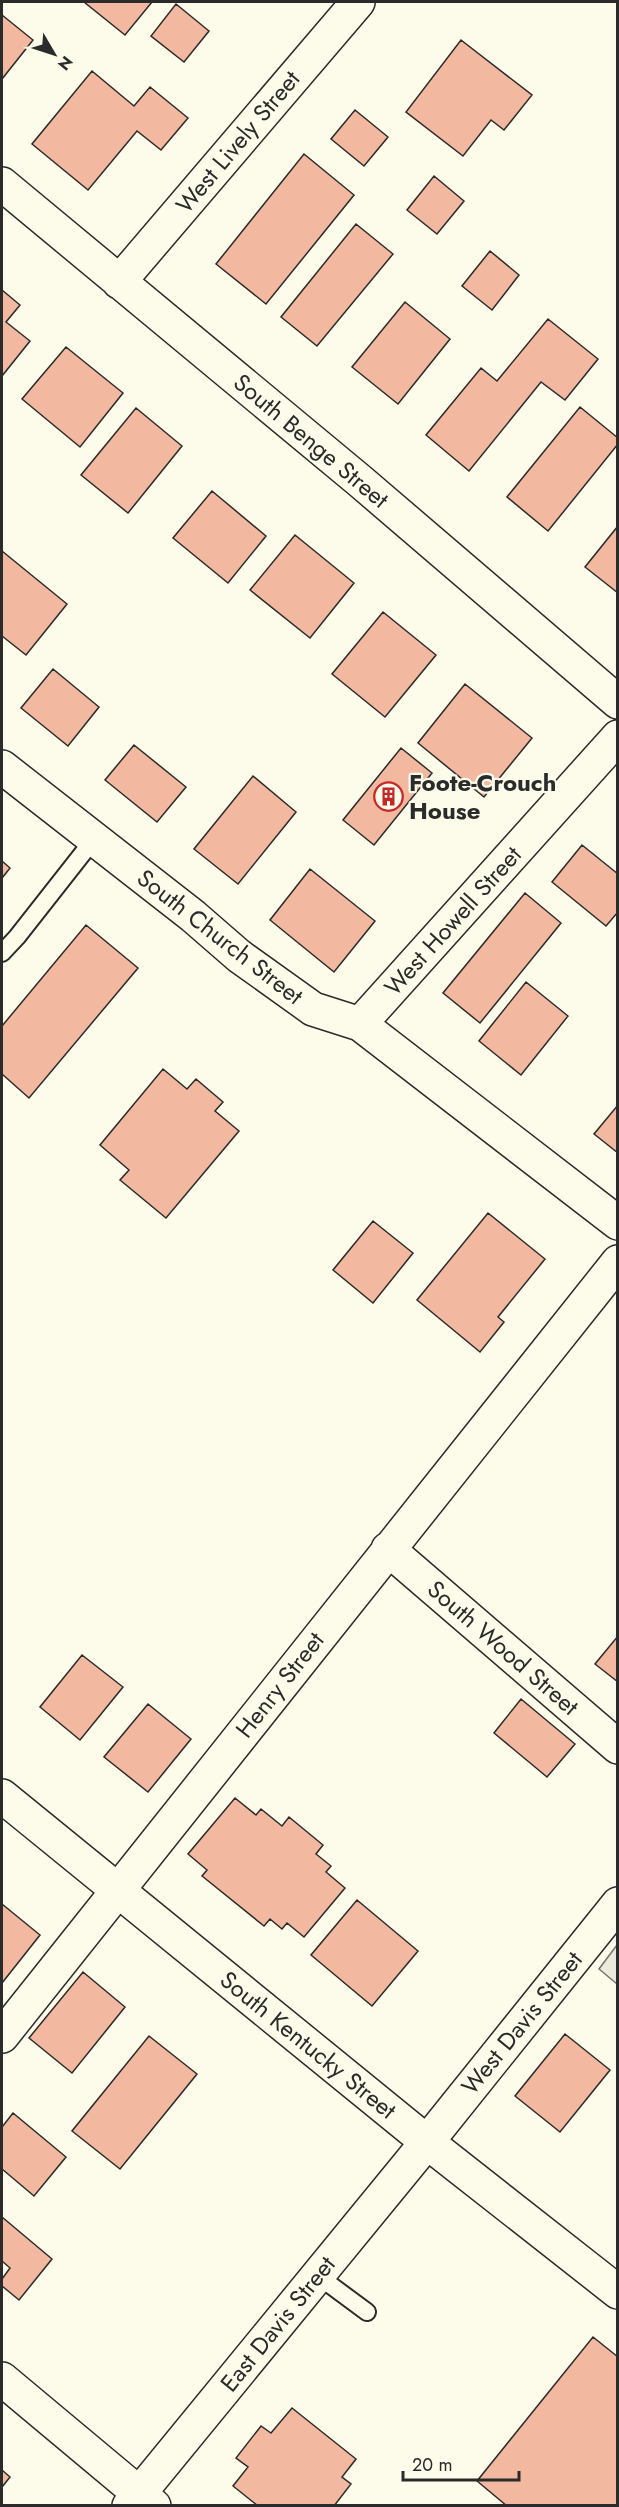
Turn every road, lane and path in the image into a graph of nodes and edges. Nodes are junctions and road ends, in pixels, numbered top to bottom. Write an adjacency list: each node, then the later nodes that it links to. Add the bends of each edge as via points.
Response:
1 (358, 2): 3 (street, West Lively Street)
2 (2, 184): 3 (street, South Benge Street)
3 (118, 282): 4 (street, South Benge Street, via 360,480)
4 (618, 702)
5 (618, 737): 9 (street, West Howell Street)
6 (2, 767): 7 (street, South Church Street)
7 (94, 839): 8 (lane); 9 (street, South Church Street, via 239,956 313,1009)
8 (2, 953)
9 (360, 1024): 10 (street, South Church Street)
10 (618, 1223)
11 (618, 1262): 12 (street, Henry Street)
12 (388, 1549): 13 (street, South Wood Street); 15 (street, Henry Street)
13 (618, 1747)
14 (2, 1796): 15 (street, South Kentucky Street)
15 (117, 1890): 17 (street, Henry Street); 18 (street, South Kentucky Street)
16 (618, 1904): 18 (street, West Davis Street)
17 (2, 2036)
18 (427, 2142): 19 (street, East Davis Street); 20 (street, South Kentucky Street)
19 (317, 2275): 21 (lane); 23 (street, East Davis Street)
20 (610, 2281)
21 (366, 2312)
22 (2, 2379): 23 (street)
23 (140, 2501)

